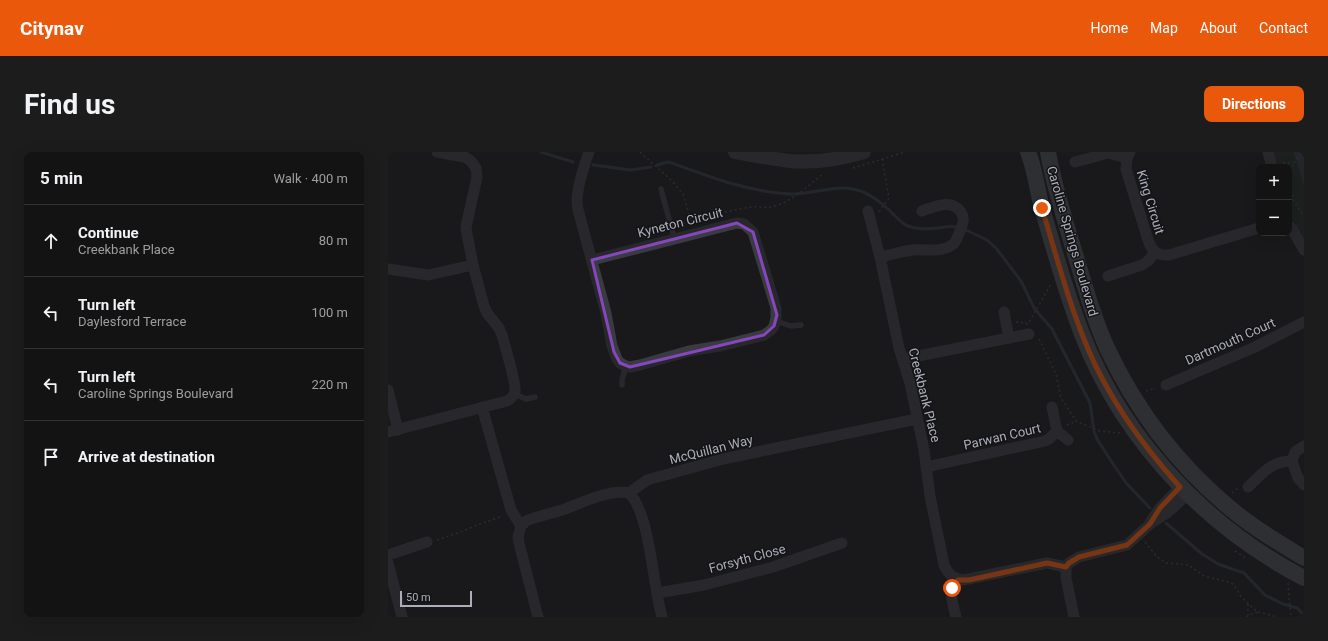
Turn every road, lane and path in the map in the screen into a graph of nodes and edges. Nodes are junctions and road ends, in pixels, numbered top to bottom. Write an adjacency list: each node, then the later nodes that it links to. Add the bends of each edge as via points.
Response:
1 (437, 152): 37 (street, via 465,157 471,160 476,168 477,177 466,228)
2 (583, 152): 19 (street)
3 (589, 152): 19 (street)
4 (640, 152): 28 (path, via 683,194)
5 (735, 152): 6 (street, via 790,161 830,160)
6 (864, 152)
7 (905, 152): 13 (path)
8 (1028, 152): 68 (main road, Caroline Springs Boulevard, via 1060,268 1088,351 1106,387 1130,425)
9 (1048, 152): 65 (main road, Caroline Springs Boulevard, via 1073,248 1107,348 1129,390 1151,424)
10 (1268, 152): 16 (street)
11 (1302, 152): 15 (path)
12 (1129, 155): 14 (street, King Circuit, via 1108,153); 34 (street, King Circuit, via 1126,169 1150,246)
13 (882, 159): 20 (path); 24 (path, via 889,195)
14 (1075, 162)
15 (1294, 163): 17 (path); 18 (path)
16 (1276, 164)
17 (1286, 164)
18 (1292, 166)
19 (584, 167): 36 (street, via 577,205)
20 (853, 168)
21 (824, 173): 28 (path, via 776,206 740,209)
22 (661, 189): 29 (lane)
23 (1292, 195): 27 (path)
24 (881, 209)
25 (868, 211): 35 (street, Creekbank Place)
26 (922, 211): 35 (street, via 949,204 958,208 964,221 953,244 936,250 913,250)
27 (1304, 217)
28 (691, 221): 29 (path)
29 (671, 227): 32 (lane)
30 (1292, 228): 33 (street)
31 (1256, 229): 34 (street, via 1168,255)
32 (674, 238): 36 (street, Kyneton Circuit); 42 (street, Kyneton Circuit, via 736,223 744,224 752,232 776,308)
33 (1304, 250)
34 (1155, 252): 39 (street, via 1142,265)
35 (880, 257): 47 (street, Creekbank Place)
36 (592, 260): 48 (street, via 614,352 620,363)
37 (473, 265): 38 (street, via 428,275); 53 (street, via 486,311 502,335 515,387)
38 (388, 269)
39 (1108, 276)
40 (1052, 281): 45 (path, via 1030,321)
41 (1005, 318): 45 (path, via 1020,322); 46 (street)
42 (776, 321): 44 (lane, via 791,326); 48 (street, via 771,330 762,336 689,351 640,365)
43 (1304, 322): 50 (street, Dartmouth Court, via 1254,348)
44 (801, 324)
45 (1032, 331): 46 (street); 60 (path, via 1056,374 1062,398 1076,422 1100,431)
46 (1009, 338): 47 (street)
47 (903, 360): 57 (street, Creekbank Place)
48 (626, 366): 49 (lane)
49 (622, 385)
50 (1166, 385): 52 (path)
51 (388, 390): 58 (street)
52 (1142, 392)
53 (514, 394): 54 (lane, via 526,399); 55 (street, via 508,400)
54 (535, 397)
55 (482, 407): 58 (street); 71 (street, via 511,510)
56 (1052, 407): 59 (street, Parwan Court)
57 (917, 419): 64 (street, Creekbank Place); 69 (street, McQuillan Way, via 715,461 647,480)
58 (393, 431)
59 (1057, 431): 61 (street, Parwan Court); 64 (street, Parwan Court, via 1045,441)
60 (1122, 433)
61 (1068, 440)
62 (1304, 446): 63 (street, via 1295,452)
63 (1292, 461): 66 (street, via 1298,478); 67 (street, via 1274,464)
64 (926, 467): 80 (street, Creekbank Place, via 944,565 950,575)
65 (1196, 477): 68 (main road); 76 (main road, Caroline Springs Boulevard, via 1257,529)
66 (1304, 485)
67 (1248, 487)
68 (1184, 490): 78 (street, via 1160,508 1150,524 1127,545 1079,557); 79 (main road, Caroline Springs Boulevard, via 1224,527 1247,544)
69 (628, 493): 71 (street, via 614,492 526,521); 82 (street, via 636,501 646,534)
70 (507, 515): 72 (path)
71 (521, 526): 88 (street, via 519,543)
72 (428, 542): 75 (street)
73 (1146, 542): 83 (path, via 1166,564 1189,565 1202,575 1231,583)
74 (842, 543): 82 (street, Forsyth Close, via 773,567)
75 (388, 555)
76 (1304, 558)
77 (388, 563): 87 (street)
78 (1066, 567): 80 (street, via 1047,563 969,580); 91 (street)
79 (1304, 578)
80 (958, 580): 90 (street, via 951,593)
81 (1288, 583): 86 (path)
82 (657, 594): 89 (street)
83 (1248, 604): 84 (path); 85 (path)
84 (1258, 612): 85 (path); 92 (path)
85 (1247, 616)
86 (1291, 616)
87 (402, 617)
88 (538, 617)
89 (662, 617)
90 (956, 617)
91 (1074, 617)
92 (1278, 617)

